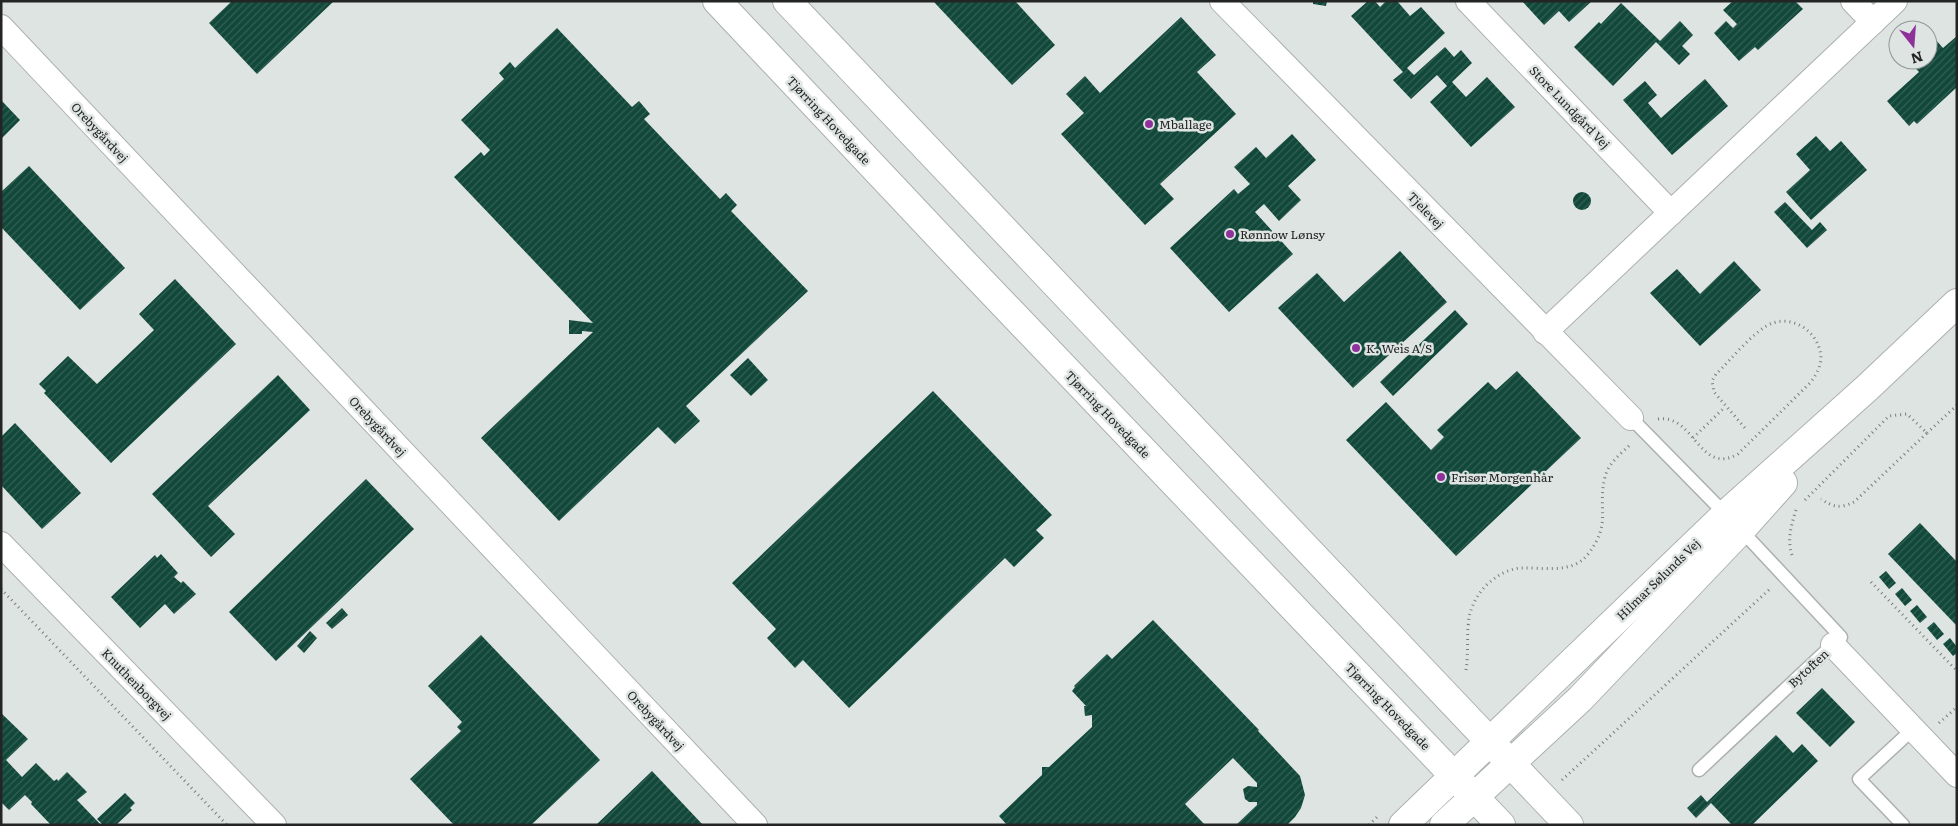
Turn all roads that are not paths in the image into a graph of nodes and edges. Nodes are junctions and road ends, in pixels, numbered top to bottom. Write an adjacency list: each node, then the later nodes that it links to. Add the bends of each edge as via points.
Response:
1 (717, 1): 21 (main road, Tjørring Hovedgade)
2 (787, 1): 17 (main road)
3 (1222, 1): 11 (street, Tjelevej)
4 (1468, 1): 9 (street, Store Lundgård Vej)
5 (1853, 1): 7 (street)
6 (1895, 1): 7 (street)
7 (1873, 22): 9 (street)
8 (1, 27): 24 (street, Orebygårdvej)
9 (1671, 213): 11 (street)
10 (1957, 303): 13 (main road, Hilmar Sølunds Vej)
11 (1545, 332): 12 (street, Tjelevej)
12 (1631, 418): 13 (lane)
13 (1733, 522): 15 (lane, via 1841,637); 17 (main road, Hilmar Sølunds Vej); 18 (main road, Hilmar Sølunds Vej, via 1580,699)
14 (1, 544): 23 (street, Knuthenborgvej)
15 (1833, 645): 16 (street, Bytoften); 19 (lane, Bytoften)
16 (1913, 729): 20 (street, Bytoften); 29 (lane, via 1859,780)
17 (1488, 742): 18 (main road); 21 (main road, Hilmar Sølunds Vej)
18 (1510, 765): 22 (main road, Hilmar Sølunds Vej); 28 (main road)
19 (1699, 770)
20 (1957, 775)
21 (1454, 776): 22 (main road, Tjørring Hovedgade); 25 (main road, Hilmar Sølunds Vej)
22 (1474, 797): 26 (main road, Hilmar Sølunds Vej); 27 (main road, Tjørring Hovedgade)
23 (274, 825)
24 (755, 825)
25 (1403, 825)
26 (1444, 825)
27 (1501, 825)
28 (1569, 825)
29 (1903, 825)

